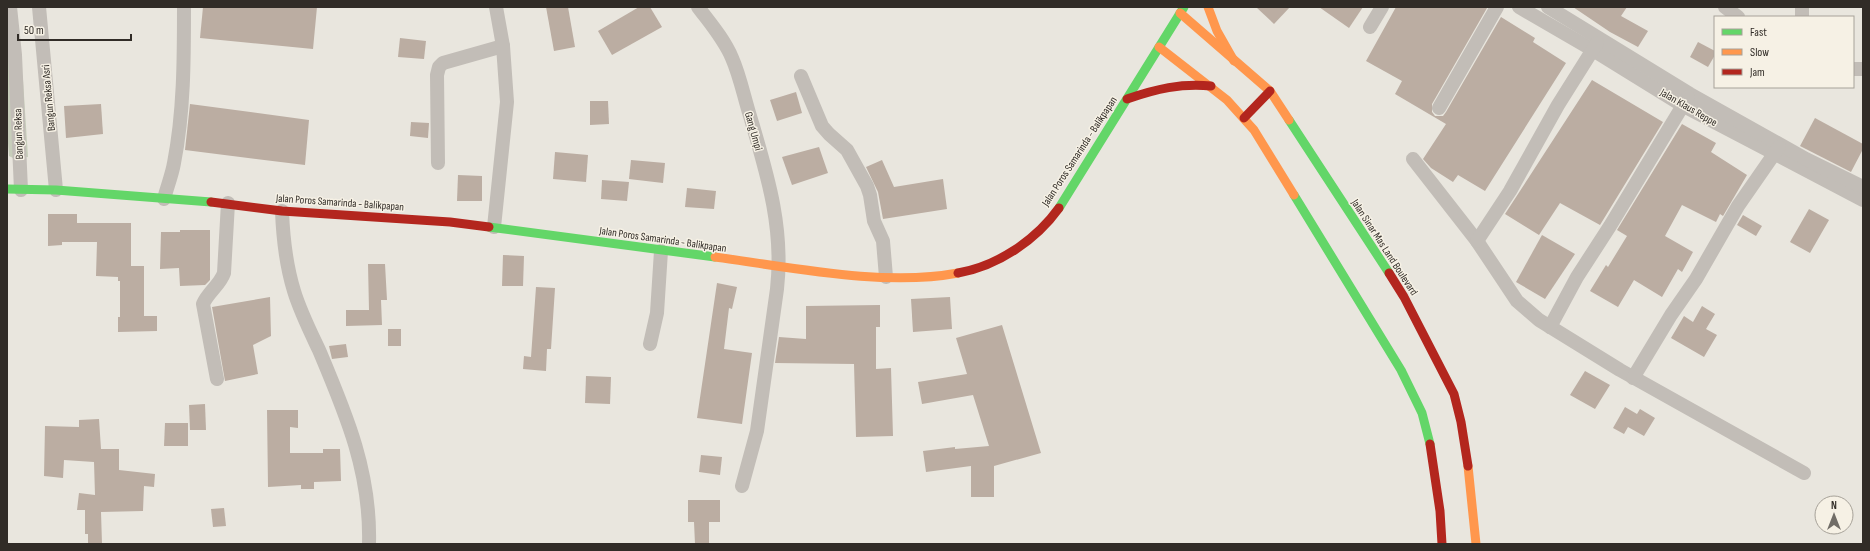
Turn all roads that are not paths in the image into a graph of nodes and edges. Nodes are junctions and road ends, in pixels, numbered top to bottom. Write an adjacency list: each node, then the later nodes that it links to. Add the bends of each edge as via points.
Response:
1 (10, 7): 30 (street, Bangun Reksa, via 15,54)
2 (39, 7): 31 (street, Bangun Reksa Asri)
3 (184, 7): 32 (street, via 184,74 174,164)
4 (496, 7): 16 (street)
5 (698, 7): 39 (street, Gang Umpi, via 721,37 732,58 770,186 776,213)
6 (1208, 7): 18 (main road, via 1217,31)
7 (1382, 7): 14 (street)
8 (1497, 7): 24 (street)
9 (1519, 7): 15 (street, Jalan Klaus Reppe)
10 (1548, 7): 15 (street, Jalan Klaus Reppe)
11 (1725, 7): 13 (street)
12 (1182, 10): 17 (main road, Jalan Poros Samarinda - Balikpapan); 18 (main road, Jalan Sinar Mas Land Boulevard)
13 (1737, 16)
14 (1370, 27)
15 (1596, 44): 23 (street, Jalan Klaus Reppe); 37 (street, via 1510,191)
16 (503, 46): 28 (street, via 443,63 439,67); 36 (street, via 507,102)
17 (1159, 47): 20 (main road); 22 (main road, Jalan Poros Samarinda - Balikpapan)
18 (1234, 61): 21 (main road, Jalan Sinar Mas Land Boulevard)
19 (801, 76): 40 (street, via 822,126 847,150 870,195 874,221 883,241)
20 (1210, 86): 22 (main road, via 1164,86); 25 (main road)
21 (1270, 92): 25 (main road); 49 (main road, Jalan Sinar Mas Land Boulevard, via 1404,297 1454,394 1467,458)
22 (1127, 99): 40 (main road, Jalan Poros Samarinda - Balikpapan, via 1067,195 1042,227 1022,244 984,266 965,272 927,277)
23 (1686, 100): 26 (street, Jalan Klaus Reppe); 41 (street, via 1577,277)
24 (1439, 108)
25 (1244, 118): 48 (main road, via 1298,199 1398,364 1422,413 1428,431 1440,511)
26 (1777, 149): 29 (street, Jalan Klaus Reppe, via 1806,159); 33 (street, Jalan Klaus Reppe); 43 (street, via 1738,206 1696,279)
27 (1413, 160): 37 (street)
28 (438, 163)
29 (1863, 187)
30 (14, 189): 31 (main road, Jalan Poros Samarinda - Balikpapan)
31 (56, 190): 32 (main road, Jalan Poros Samarinda - Balikpapan)
32 (164, 199): 34 (main road, Jalan Poros Samarinda - Balikpapan)
33 (1863, 200)
34 (228, 203): 35 (main road, Jalan Poros Samarinda - Balikpapan); 44 (street, via 224,273 222,281 206,297 203,304)
35 (282, 211): 36 (main road, Jalan Poros Samarinda - Balikpapan); 47 (street, via 285,251 294,292 342,405 361,463 370,515)
36 (494, 227): 38 (main road, Jalan Poros Samarinda - Balikpapan)
37 (1477, 241): 41 (street, via 1517,301)
38 (661, 251): 39 (main road, Jalan Poros Samarinda - Balikpapan); 42 (street, via 657,313)
39 (780, 266): 40 (main road, Jalan Poros Samarinda - Balikpapan); 46 (street, Gang Umpi, via 757,431)
40 (886, 277)
41 (1550, 327): 43 (street)
42 (650, 344)
43 (1633, 378): 45 (street)
44 (217, 379)
45 (1804, 473)
46 (742, 486)
47 (369, 544)
48 (1442, 544)
49 (1476, 544)

